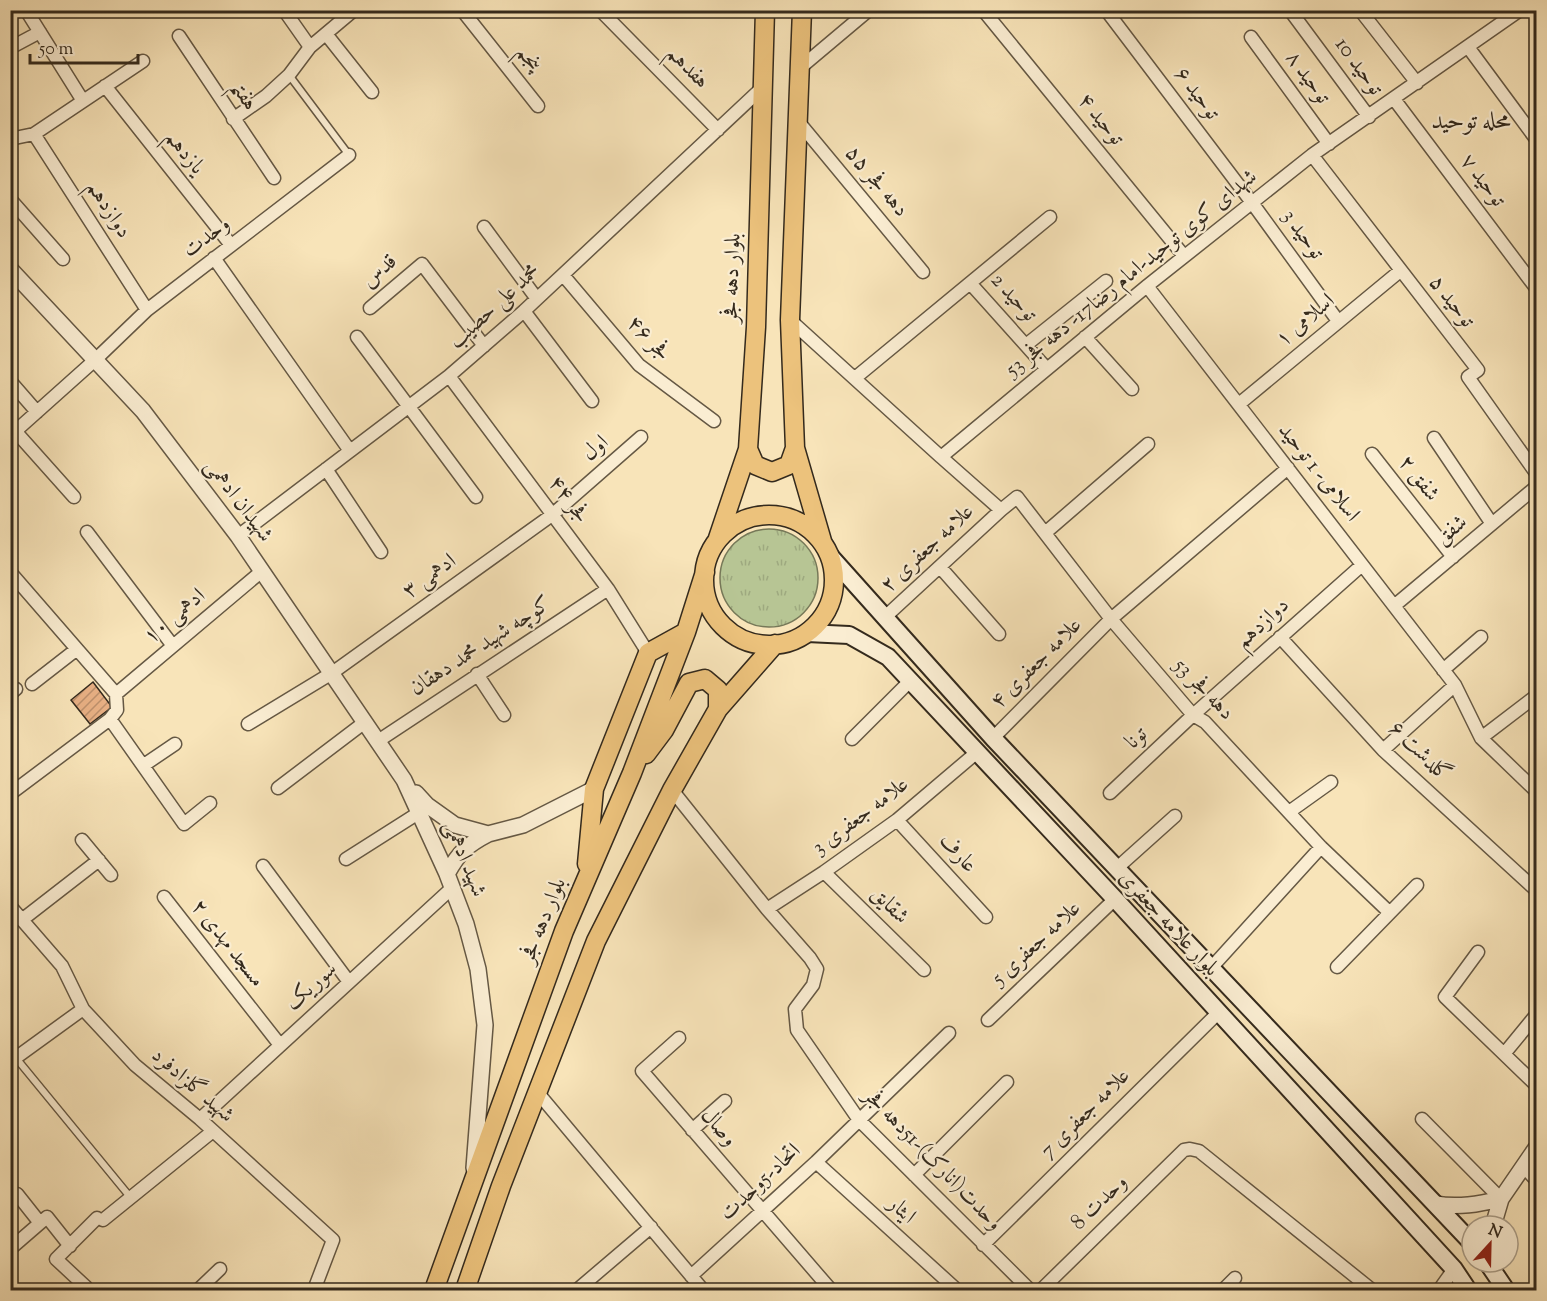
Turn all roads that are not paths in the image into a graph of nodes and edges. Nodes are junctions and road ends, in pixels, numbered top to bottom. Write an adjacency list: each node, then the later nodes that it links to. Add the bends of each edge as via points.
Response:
1 (26, 10): 14 (street)
2 (284, 10): 18 (street)
3 (354, 10): 15 (street)
4 (462, 10): 30 (street, پنجم)
5 (600, 10): 34 (street, هفدهم)
6 (765, 10): 26 (main road, بلوار دهه فجر)
7 (802, 10): 22 (main road)
8 (869, 10): 22 (street)
9 (982, 10): 47 (street, توحید ۴)
10 (1106, 10): 43 (street, توحید ۶)
11 (1360, 10): 24 (street)
12 (1292, 13): 31 (street, توحید 10)
13 (1512, 13): 19 (street, شهدای کوی توحید-امام رضا17- دهه فجر 53)
14 (40, 33): 20 (street); 29 (street)
15 (326, 34): 18 (street); 27 (street)
16 (179, 36): 32 (street, هفتم)
17 (1251, 37): 38 (street, توحید ۸)
18 (310, 46): 23 (street)
19 (1468, 47): 24 (street, شهدای کوی توحید-امام رضا17- دهه فجر 53); 37 (street)
20 (10, 48)
21 (143, 61): 25 (street)
22 (800, 68): 33 (main road)
23 (289, 75): 32 (street); 39 (lane)
24 (1417, 83): 28 (street, شهدای کوی توحید-امام رضا17- دهه فجر 53)
25 (105, 86): 29 (street); 46 (street, یازدهم)
26 (762, 88): 34 (street, محمد علی حصیب); 84 (main road, بلوار دهه فجر, via 756,327)
27 (372, 92)
28 (1394, 99): 31 (street, شهدای کوی توحید-امام رضا17- دهه فجر 53); 57 (street, توحید ۷)
29 (83, 101): 35 (street)
30 (538, 106)
31 (1369, 117): 38 (street, شهدای کوی توحید-امام رضا17- دهه فجر 53)
32 (232, 119): 41 (street, هفتم)
33 (797, 120): 52 (street, دهه فجر ۵۵); 62 (main road)
34 (718, 130): 53 (street, محمد علی حصیب)
35 (34, 134): 36 (street); 60 (street, دوازدهم)
36 (10, 139)
37 (1536, 139)
38 (1329, 144): 40 (street, شهدای کوی توحید-امام رضا17- دهه فجر 53)
39 (349, 155): 46 (street, وحدت)
40 (1312, 156): 43 (street, شهدای کوی توحید-امام رضا17- دهه فجر 53); 51 (street, توحید ۵)
41 (274, 178)
42 (10, 199): 49 (street)
43 (1253, 204): 47 (street, شهدای کوی توحید-امام رضا17- دهه فجر 53); 63 (street, توحید 3)
44 (1050, 217): 55 (street)
45 (484, 227): 58 (street)
46 (231, 245): 48 (street, وحدت)
47 (1184, 256): 56 (street, شهدای کوی توحید-امام رضا17- دهه فجر 53)
48 (214, 258): 60 (street, وحدت); 85 (street)
49 (63, 259)
50 (10, 269): 68 (street, شهیدان ادهمی)
51 (1400, 270): 63 (street, اسلامی ۱); 90 (street, توحید ۵, via 1478,370 1468,377)
52 (923, 272)
53 (562, 275): 58 (street, محمد علی حصیب); 78 (street, فجر ۴۶, via 639,365)
54 (1106, 281): 66 (street)
55 (970, 283): 66 (street, توحید 2); 71 (street)
56 (1148, 286): 65 (street, شهدای کوی توحید-امام رضا17- دهه فجر 53); 75 (street, اسلامی- 1 توحید)
57 (1536, 288)
58 (537, 299): 61 (street, محمد علی حصیب)
59 (370, 309): 67 (street, قدس, via 422,264)
60 (147, 310): 68 (street, وحدت)
61 (524, 311): 67 (street, محمد علی حصیب); 74 (street)
62 (790, 320): 71 (street); 83 (main road)
63 (1338, 321): 75 (street, اسلامی ۱)
64 (357, 337): 76 (street)
65 (1085, 338): 69 (street, شهدای کوی توحید-امام رضا17- دهه فجر 53); 73 (street)
66 (1026, 345): 69 (street, توحید 2)
67 (484, 346): 70 (street, محمد علی حصیب)
68 (95, 360): 77 (street, وحدت); 99 (street, شهیدان ادهمی, via 143,411)
69 (1047, 369): 87 (street, شهدای کوی توحید-امام رضا17- دهه فجر 53)
70 (449, 376): 76 (street, محمد علی حصیب); 95 (street, فجر ۴۴)
71 (855, 378): 87 (street)
72 (10, 381): 77 (street)
73 (1132, 389)
74 (592, 401)
75 (1239, 404): 88 (street, اسلامی- 1 توحید)
76 (408, 406): 85 (street, محمد علی حصیب); 93 (street)
77 (37, 412): 79 (street, وحدت)
78 (714, 421)
79 (13, 434): 92 (street)
80 (641, 437): 95 (street, اول)
81 (1434, 438): 96 (street)
82 (1148, 444): 98 (street)
83 (795, 448): 84 (main road, via 789,465 772,472 755,465); 101 (main road)
84 (748, 449): 100 (main road, بلوار دهه فجر)
85 (350, 451): 89 (street, محمد علی حصیب)
86 (1372, 454): 103 (street, شفق ۲)
87 (940, 457): 94 (street)
88 (1288, 468): 104 (street, اسلامی- 1 توحید); 112 (street, علامه جعفری ۴)
89 (326, 469): 99 (street, محمد علی حصیب); 102 (street)
90 (1536, 473)
91 (1536, 487): 96 (street, شفق)
92 (74, 497)
93 (476, 497)
94 (1001, 510): 98 (street, دهه فجر 53, via 1017,497); 105 (street, علامه جعفری ۲)
95 (552, 515): 109 (street, فجر ۴۴); 123 (street, ادهمی ۳)
96 (1492, 524): 103 (street, شفق)
97 (87, 532): 119 (street)
98 (1045, 533): 112 (street, دهه فجر 53)
99 (238, 536): 106 (street, شهیدان ادهمی)
100 (717, 541): 101 (main road, via 744,520 778,515 810,529); 107 (main road)
101 (826, 549): 111 (main road, بلوار علامه جعفری); 114 (main road, via 834,573 834,590 829,607)
102 (381, 552)
103 (1453, 558): 110 (street, شفق)
104 (1362, 565): 110 (street, اسلامی- 1 توحید); 116 (street, دوازدهم)
105 (940, 567): 111 (street, علامه جعفری ۲); 115 (street)
106 (262, 571): 119 (street, ادهمی ۱۰); 123 (street, شهیدان ادهمی)
107 (705, 572): 113 (main road, بلوار دهه فجر); 118 (main road, via 707,596 717,619 743,639)
108 (11, 574): 120 (street)
109 (608, 589): 121 (street, فجر ۴۴); 124 (street, کوچه شهید محمد دهقان)
110 (1394, 606): 122 (street, اسلامی- 1 توحید)
111 (884, 618): 136 (main road, بلوار علامه جعفری)
112 (1112, 619): 132 (street, دهه فجر 53); 136 (street, علامه جعفری ۴)
113 (686, 632): 121 (main road); 144 (main road, بلوار دهه فجر)
114 (807, 633): 118 (main road); 125 (main road, بلوار علامه جعفری, via 849,635 888,657)
115 (999, 634)
116 (1280, 637): 132 (street, دوازدهم); 141 (street, گلدشت ۶)
117 (1481, 637): 122 (street)
118 (775, 644): 130 (main road)
119 (173, 646): 128 (street, ادهمی ۱۰)
120 (77, 649): 126 (street); 128 (street)
121 (648, 652): 148 (main road)
122 (1443, 670): 127 (street, اسلامی- 1 توحید)
123 (332, 673): 134 (street, شهیدان ادهمی); 135 (street, ادهمی ۳)
124 (477, 674): 131 (street); 139 (street, کوچه شهید محمد دهقان)
125 (910, 681): 138 (street); 142 (main road, بلوار علامه جعفری)
126 (32, 684)
127 (1455, 685): 137 (street, اسلامی- 1 توحید); 141 (street)
128 (116, 694): 133 (street, via 117,710)
129 (1536, 698): 137 (street)
130 (718, 709): 144 (main road, via 718,690 705,679 689,683 664,730); 149 (main road)
131 (504, 715)
132 (1193, 715): 151 (street, تونا); 155 (street, دهه فجر 53, via 1205,722)
133 (110, 718): 143 (street); 152 (street)
134 (365, 722): 139 (street, شهیدان ادهمی); 147 (street)
135 (248, 724)
136 (993, 738): 164 (main road, بلوار علامه جعفری)
137 (1481, 738): 150 (street)
138 (852, 739)
139 (378, 741): 145 (street, شهیدان ادهمی)
140 (176, 744): 143 (street)
141 (1383, 750): 171 (street, گلدشت ۶)
142 (976, 753): 157 (street, علامه جعفری 3); 169 (main road, بلوار علامه جعفری)
143 (144, 765): 153 (street, via 184,824)
144 (632, 773): 168 (main road, بلوار دهه فجر)
145 (404, 780): 154 (street, شهید ادهمی); 158 (street, شهید ادهمی, via 455,825)
146 (1331, 782): 155 (street)
147 (278, 788)
148 (594, 789): 158 (street, شهید ادهمی, via 523,825); 168 (main road)
149 (672, 790): 175 (street, وحدت(انارک)-51دهه فجر); 195 (main road, via 596,941)
150 (1536, 790)
151 (1110, 793)
152 (10, 794)
153 (210, 803)
154 (420, 812): 161 (street); 167 (street, شهید ادهمی)
155 (1289, 812): 160 (street, دهه فجر 53)
156 (1175, 816): 164 (street)
157 (897, 820): 165 (street, علامه جعفری 3); 177 (street, عارف)
158 (488, 834): 167 (street, via 456,856)
159 (82, 840): 162 (street)
160 (1321, 847): 176 (street, دهه فجر 53); 180 (street)
161 (346, 859)
162 (99, 860): 166 (street); 178 (street)
163 (263, 866): 183 (street)
164 (1117, 868): 169 (main road); 180 (main road, بلوار علامه جعفری)
165 (824, 872): 175 (street, علامه جعفری 3); 182 (street, شقایق)
166 (111, 875)
167 (450, 881): 183 (street, سوریک); 205 (street, شهید ادهمی, via 478,969 485,1025)
168 (585, 882): 205 (main road, بلوار دهه فجر)
169 (1100, 884): 173 (main road, بلوار علامه جعفری)
170 (1417, 885): 176 (street)
171 (1536, 890)
172 (164, 897): 190 (street, مسجد مهدی ۲)
173 (1115, 899): 185 (main road, بلوار علامه جعفری); 187 (street, علامه جعفری 5)
174 (10, 906): 178 (street, شهید گلزادفرد)
175 (767, 909): 199 (street, وحدت(انارک)-51دهه فجر, via 817,969 813,985 795,1009 797,1030)
176 (1389, 912): 181 (street)
177 (986, 917)
178 (23, 920): 184 (street, شهید گلزادفرد, via 62,966)
179 (1478, 952): 191 (street, via 1445,997)
180 (1212, 967): 211 (main road, بلوار علامه جعفری)
181 (1337, 967)
182 (924, 970)
183 (349, 982): 190 (street, سوریک)
184 (83, 1009): 192 (street); 197 (street, شهید گلزادفرد, via 135,1065)
185 (1219, 1012): 217 (street, علامه جعفری 7); 221 (main road, بلوار علامه جعفری)
186 (1536, 1015): 191 (street)
187 (988, 1020)
188 (949, 1033): 199 (street, اتحاد-5وحدت)
189 (679, 1038): 200 (street, وصال, via 642,1071)
190 (280, 1045): 197 (street, سوریک)
191 (1504, 1054): 194 (street)
192 (13, 1060): 209 (lane)
193 (1007, 1082): 206 (street)
194 (1536, 1085)
195 (538, 1093): 215 (street); 229 (main road)
196 (725, 1101): 200 (street)
197 (200, 1119): 201 (street, شهید گلزادفرد)
198 (1422, 1119): 210 (street)
199 (859, 1120): 203 (street, اتحاد-5وحدت); 206 (street, وحدت(انارک)-51دهه فجر)
200 (692, 1130): 212 (street, وصال)
201 (213, 1131): 209 (street); 227 (street, شهید گلزادفرد, via 333,1240)
202 (1536, 1148): 204 (street)
203 (816, 1162): 212 (street, اتحاد-5وحدت); 233 (street, ایثار)
204 (1524, 1167): 207 (street); 210 (street)
205 (474, 1175): 228 (main road, بلوار دهه فجر)
206 (914, 1175): 217 (street, وحدت(انارک)-51دهه فجر)
207 (1536, 1180)
208 (17, 1194): 214 (street)
209 (131, 1198): 218 (street)
210 (1501, 1198): 211 (street, via 1450,1207); 213 (street)
211 (1436, 1204): 216 (main road, بلوار علامه جعفری)
212 (763, 1211): 223 (street, اتحاد-5وحدت); 232 (street, وصال)
213 (1496, 1214)
214 (40, 1223): 218 (street, via 47,1217); 219 (street)
215 (651, 1227): 223 (street); 230 (street)
216 (1460, 1230)
217 (983, 1245): 234 (street, وحدت(انارک)-51دهه فجر)
218 (70, 1246): 225 (street, via 56,1259 86,1287)
219 (10, 1249)
220 (220, 1269): 226 (street)
221 (1454, 1269): 238 (street); 239 (main road, بلوار علامه جعفری)
222 (1495, 1274): 240 (main road)
223 (691, 1276): 231 (street)
224 (1235, 1278): 236 (street)
225 (82, 1290)
226 (198, 1290)
227 (314, 1290)
228 (434, 1290)
229 (465, 1290)
230 (577, 1290)
231 (703, 1290)
232 (831, 1290)
233 (957, 1290)
234 (1030, 1290)
235 (1041, 1290): 237 (street, وحدت 8, via 1184,1150 1190,1149 1199,1151)
236 (1223, 1290)
237 (1371, 1290)
238 (1439, 1290)
239 (1468, 1290)
240 (1506, 1290)

